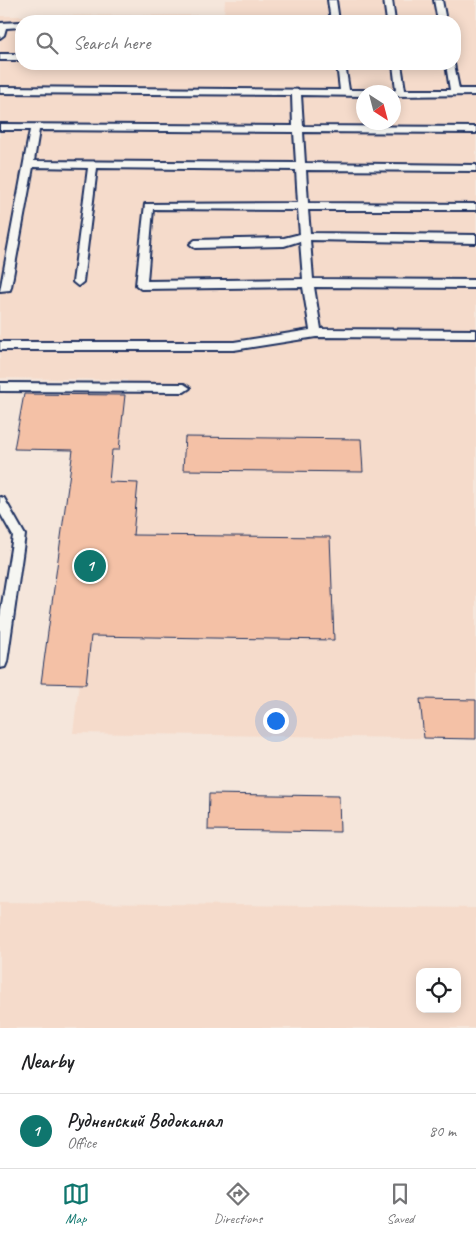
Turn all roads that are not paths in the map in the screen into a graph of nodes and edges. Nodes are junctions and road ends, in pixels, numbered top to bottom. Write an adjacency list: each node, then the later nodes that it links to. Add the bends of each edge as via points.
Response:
1 (332, 0): 4 (lane)
2 (388, 0): 5 (lane)
3 (438, 0): 6 (lane)
4 (333, 15)
5 (390, 15)
6 (441, 15)
7 (15, 25): 8 (lane, via 2,25)
8 (0, 35)
9 (0, 57): 10 (lane)
10 (15, 57)
11 (342, 70): 19 (lane)
12 (397, 70): 14 (lane)
13 (451, 70): 16 (lane)
14 (397, 85)
15 (0, 90): 18 (lane)
16 (455, 92): 17 (lane); 21 (lane)
17 (476, 92)
18 (296, 93): 19 (lane); 24 (lane)
19 (345, 93): 20 (lane)
20 (356, 93)
21 (401, 93)
22 (0, 128): 23 (lane)
23 (35, 128): 24 (lane); 26 (lane)
24 (299, 130): 25 (lane); 28 (lane)
25 (476, 130)
26 (28, 164): 27 (lane); 38 (lane, via 6,287)
27 (93, 165): 28 (lane); 35 (lane)
28 (301, 167): 29 (lane); 30 (lane)
29 (476, 168)
30 (303, 206): 31 (lane); 32 (lane); 36 (lane, via 148,206 141,285)
31 (476, 207)
32 (305, 236): 33 (lane); 34 (lane, via 284,242); 36 (lane)
33 (476, 238)
34 (195, 244)
35 (78, 282)
36 (308, 283): 37 (lane); 39 (lane)
37 (476, 284)
38 (0, 287)
39 (316, 333): 40 (lane); 41 (lane, via 234,346)
40 (476, 334)
41 (0, 346)
42 (0, 387): 43 (lane)
43 (184, 388)
44 (0, 502): 45 (lane, via 19,535)
45 (0, 662)

